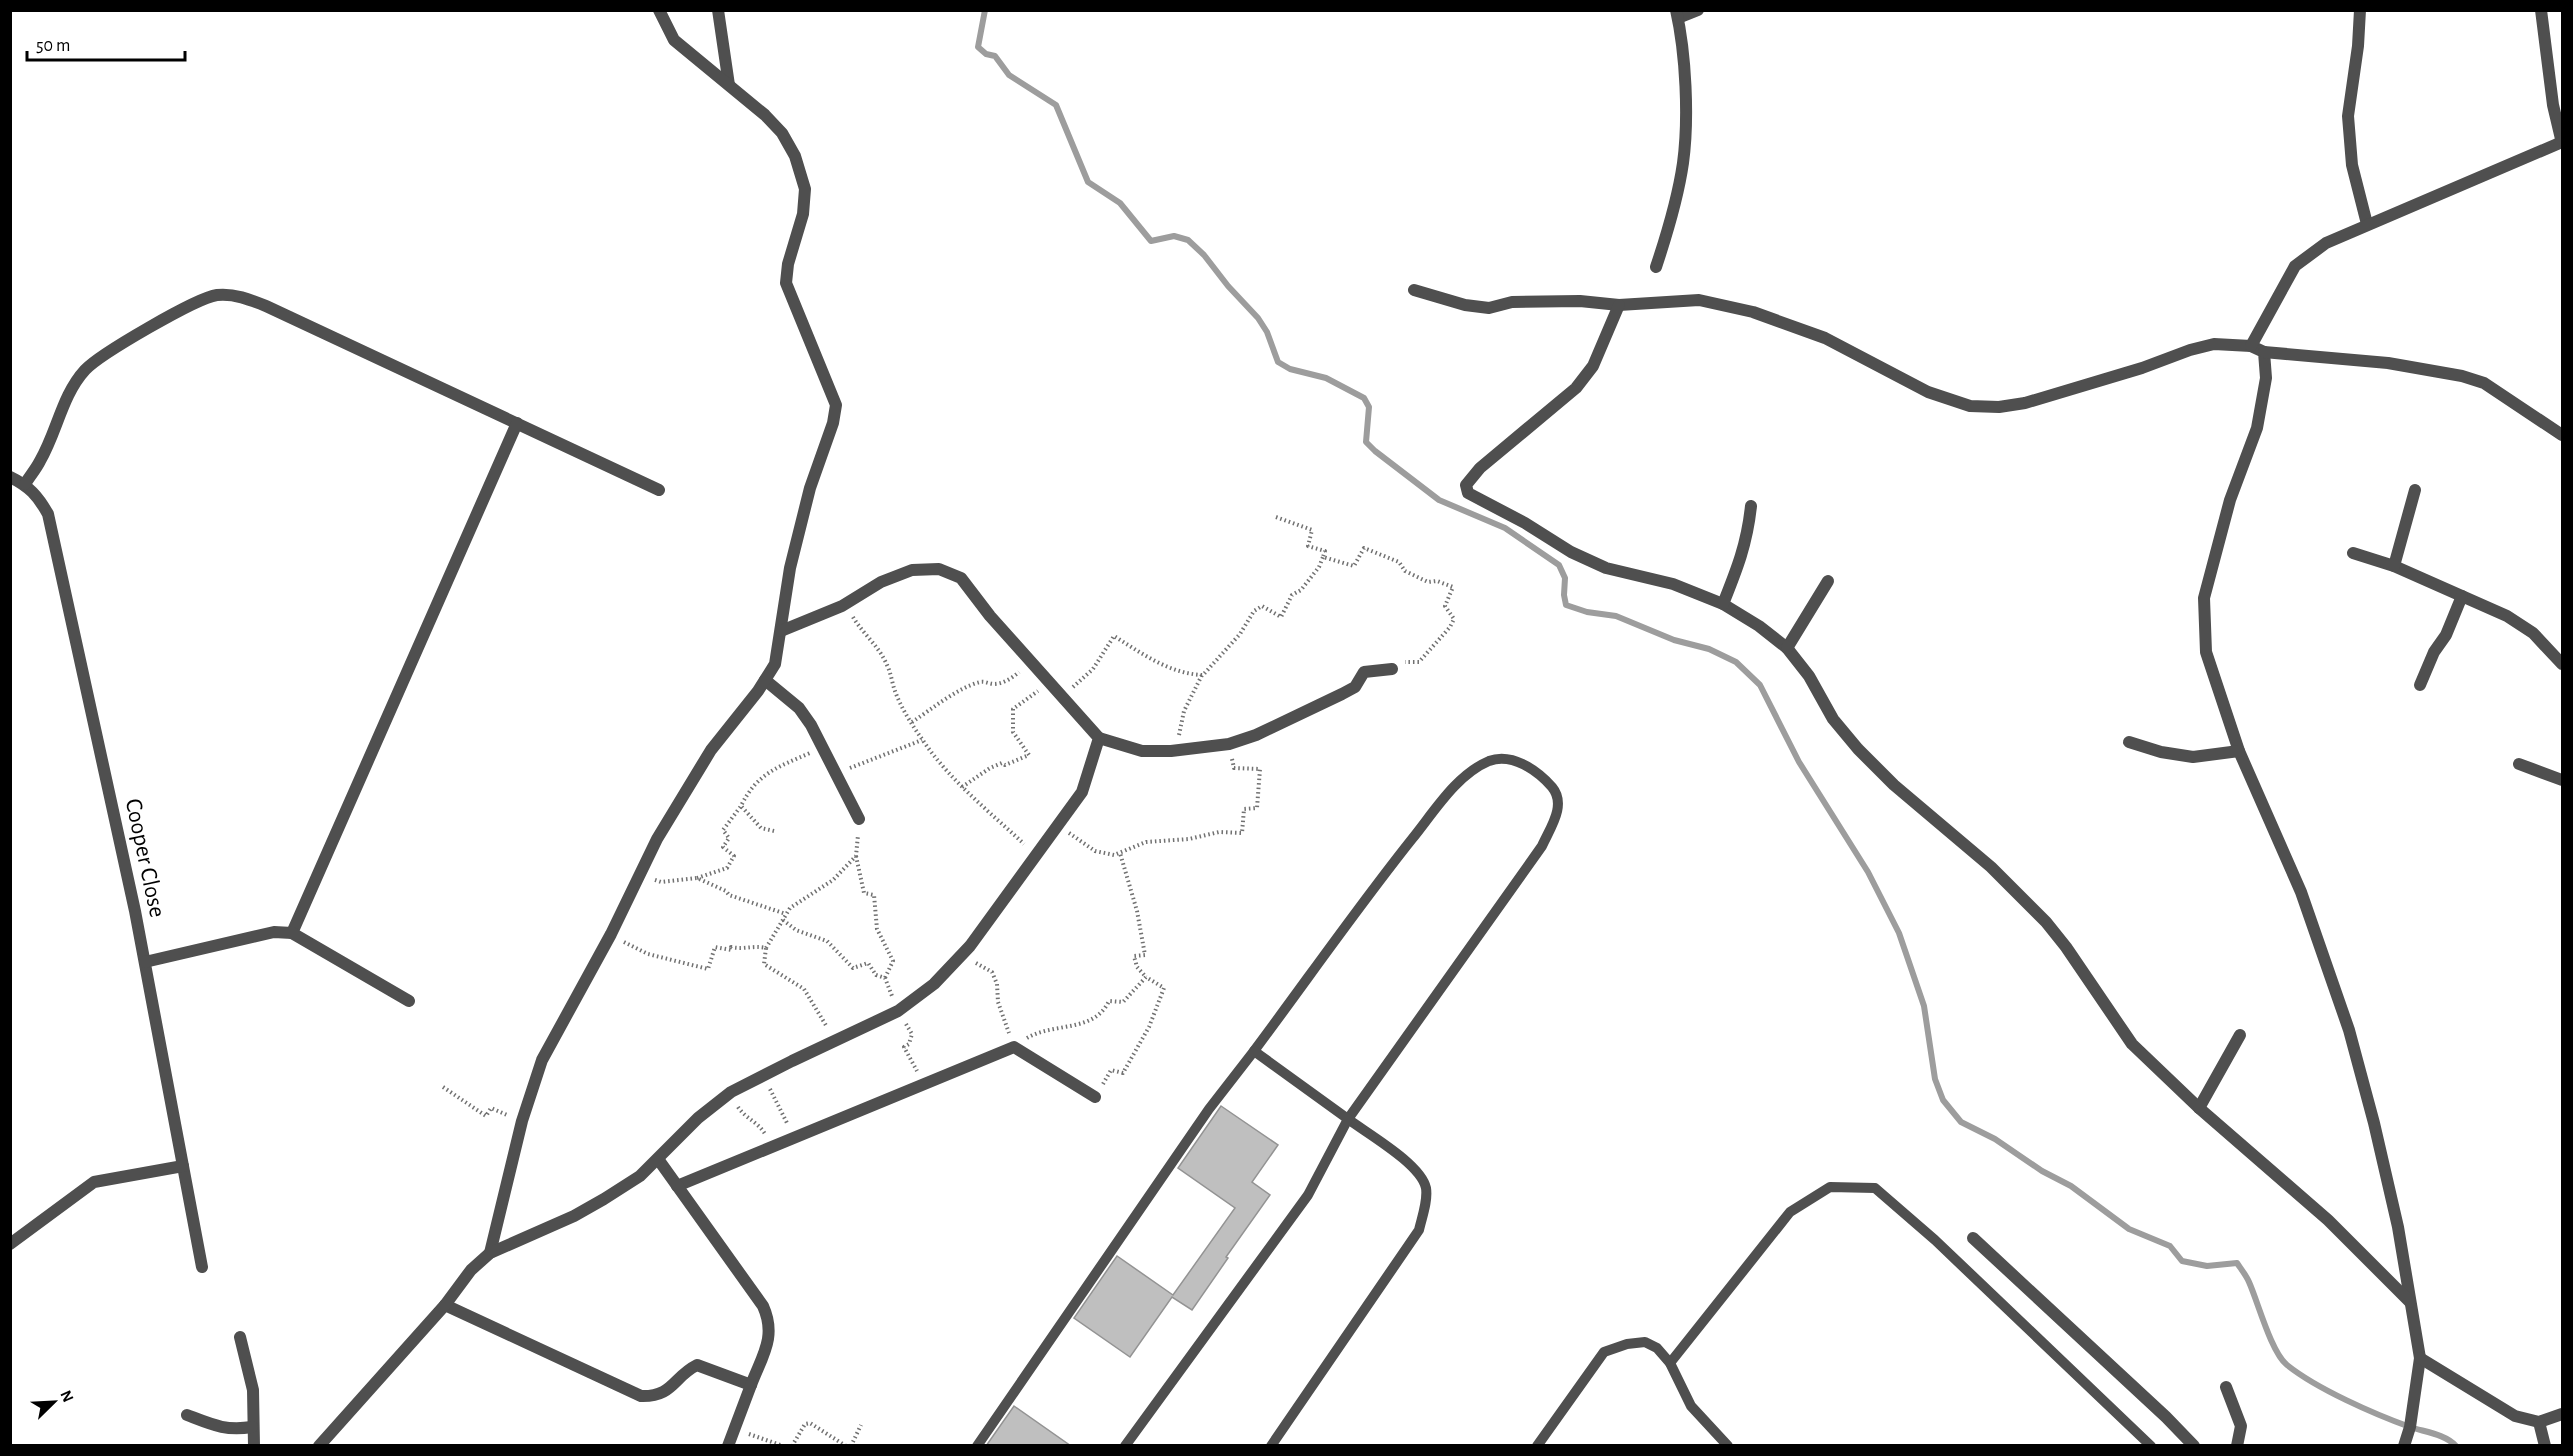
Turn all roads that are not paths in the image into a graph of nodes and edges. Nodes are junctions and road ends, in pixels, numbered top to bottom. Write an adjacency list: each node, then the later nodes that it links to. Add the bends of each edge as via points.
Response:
1 (659, 10): 7 (street, via 674,40)
2 (718, 10): 7 (street)
3 (1698, 10): 6 (street)
4 (2360, 10): 9 (street, via 2348,116 2352,165)
5 (2541, 10): 8 (street)
6 (1677, 14): 10 (street, via 1685,89 1683,163)
7 (729, 86): 27 (street, via 782,133 795,156 805,189 804,205 786,283 836,405 790,568)
8 (2562, 143): 9 (street)
9 (2367, 224): 13 (street, via 2326,243 2295,266)
10 (1656, 267)
11 (1414, 290): 12 (street, via 1489,308 1512,302)
12 (1619, 305): 13 (street, via 1699,300 1753,312 1825,338 1928,393 1970,406 2025,403 2214,344); 26 (street, via 1593,366 1576,388 1480,468 1466,488 1468,493 1606,568 1673,584)
13 (2251, 346): 14 (street)
14 (2264, 352): 16 (street, via 2388,363 2462,376 2484,383); 35 (street, via 2266,378 2257,428 2230,500 2204,598 2206,652)
15 (517, 423): 18 (street, via 266,306 245,298 218,295 195,302 85,370); 19 (street); 39 (street)
16 (2562, 435)
17 (10, 477): 18 (street, Cooper Close)
18 (25, 484): 40 (street, Cooper Close, via 48,514)
19 (659, 490)
20 (2415, 490): 23 (street)
21 (1751, 506): 26 (street, via 1742,559)
22 (2353, 553): 23 (street)
23 (2394, 566): 25 (street)
24 (1828, 581): 28 (street)
25 (2462, 596): 29 (street, via 2507,616 2533,633); 32 (street)
26 (1723, 604): 28 (street)
27 (781, 631): 31 (street, via 775,664); 33 (street, via 842,606 881,582 912,570 939,569 961,578)
28 (1787, 648): 45 (street, via 1809,676 1833,719 1858,749 1992,867 2046,922 2132,1044)
29 (2562, 664)
30 (1392, 669): 33 (street, via 1364,672 1355,687 1342,694 1229,744 1142,751)
31 (765, 680): 38 (street, via 799,708 811,725); 52 (street, via 711,750 657,839 611,934 542,1060 522,1121)
32 (2420, 686)
33 (1099, 738): 47 (street, via 1082,792 1060,825 970,946 934,984 898,1011 731,1092 698,1118)
34 (2129, 742): 35 (street, via 2193,757)
35 (2239, 751): 54 (street, via 2301,892 2349,1030 2398,1227)
36 (2518, 764): 37 (street)
37 (2562, 780)
38 (859, 819)
39 (292, 933): 40 (street, via 274,932); 41 (street)
40 (145, 962): 48 (street, Cooper Close)
41 (409, 1001)
42 (2240, 1035): 45 (street)
43 (1254, 1052): 46 (lane); 46 (lane, via 1452,788 1489,761 1503,758 1521,763 1546,780 1557,793 1558,810 1542,846); 68 (lane, via 1209,1110)
44 (1095, 1097): 49 (street, via 1014,1047)
45 (2199, 1108): 54 (street, via 2328,1220)
46 (1348, 1119): 69 (lane, via 1308,1195); 70 (lane, via 1413,1167 1426,1186 1426,1202 1419,1230)
47 (658, 1159): 49 (street); 52 (street, via 640,1176 594,1204)
48 (183, 1166): 51 (street, via 94,1182); 53 (street, Cooper Close)
49 (677, 1186): 59 (street, via 768,1318 767,1348)
50 (1973, 1238): 74 (street)
51 (10, 1244)
52 (490, 1253): 55 (street, via 471,1270)
53 (202, 1267)
54 (2410, 1303): 57 (street)
55 (445, 1305): 59 (street, via 641,1396 666,1391 697,1365); 66 (street)
56 (240, 1337): 64 (street, via 253,1390)
57 (2420, 1358): 63 (street, via 2515,1416); 76 (street)
58 (1670, 1364): 71 (lane, via 1657,1348 1645,1342 1604,1352); 72 (lane, via 1691,1406); 73 (lane, via 1790,1212 1830,1187 1875,1188 1944,1248)
59 (751, 1385): 67 (street)
60 (2226, 1388): 75 (street, via 2241,1426)
61 (2562, 1414): 63 (street)
62 (188, 1415): 64 (street, via 221,1429)
63 (2539, 1422): 77 (street)
64 (252, 1427): 65 (street)
65 (254, 1446)
66 (320, 1446)
67 (728, 1446)
68 (977, 1446)
69 (1125, 1446)
70 (1271, 1446)
71 (1537, 1446)
72 (1728, 1446)
73 (2151, 1446)
74 (2194, 1446)
75 (2237, 1446)
76 (2404, 1446)
77 (2545, 1446)

